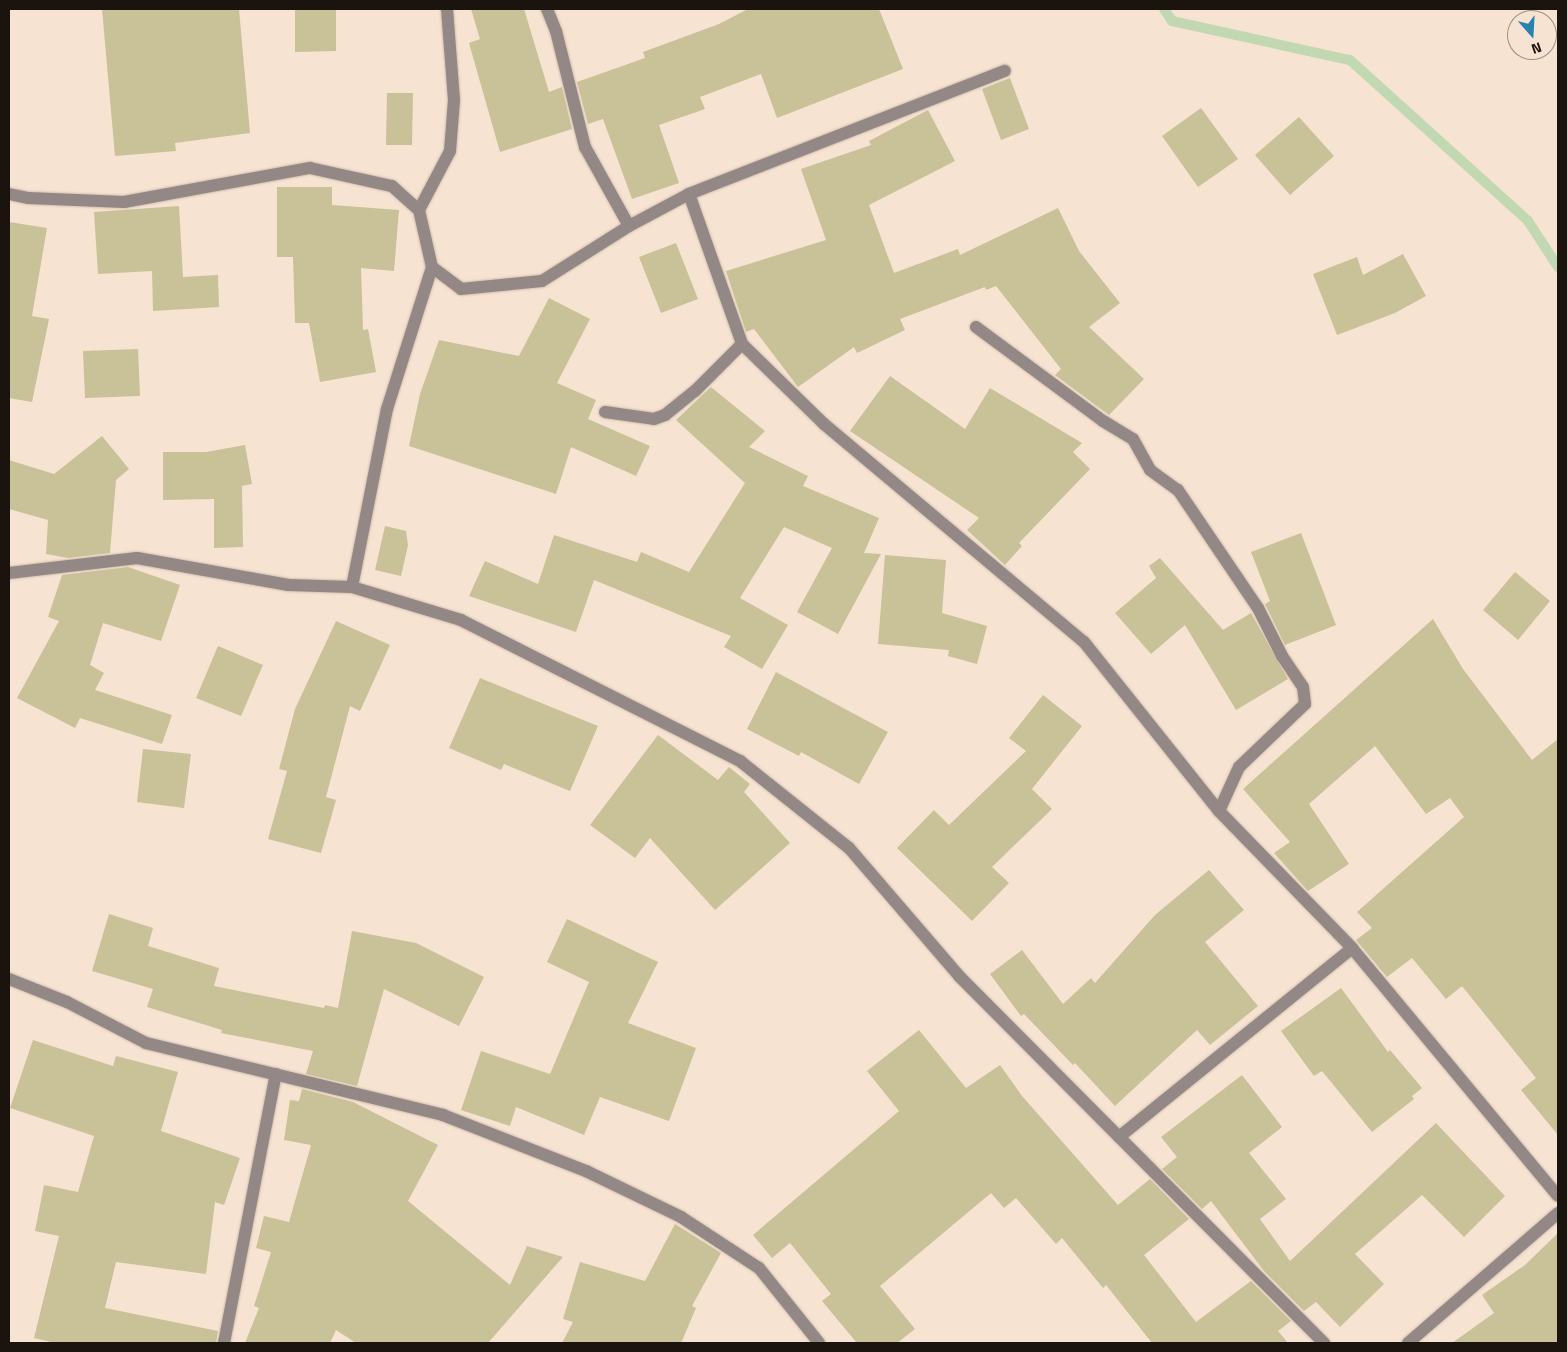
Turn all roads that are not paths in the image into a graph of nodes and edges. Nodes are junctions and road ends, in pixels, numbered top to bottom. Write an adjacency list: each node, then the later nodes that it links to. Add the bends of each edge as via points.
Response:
1 (447, 9): 6 (street, via 454,100 450,151)
2 (547, 9): 7 (street, via 556,30 585,147)
3 (1005, 71): 5 (street)
4 (9, 194): 6 (street, via 28,198 124,202 310,168 392,186)
5 (689, 194): 7 (street); 10 (street)
6 (419, 210): 8 (street)
7 (628, 226): 8 (street, via 542,281 460,289)
8 (432, 266): 13 (street, via 388,410)
9 (976, 326): 14 (street, via 1103,421 1133,439 1150,470 1184,498 1258,608 1282,656 1303,687 1305,704 1238,767)
10 (742, 344): 11 (street, via 695,391 665,415 654,419); 14 (street, via 824,424 1084,642)
11 (604, 412)
12 (9, 574): 13 (street, via 137,558 289,585)
13 (352, 586): 18 (street, via 462,620 740,760 849,848 959,976)
14 (1219, 810): 15 (street)
15 (1352, 948): 18 (street); 19 (street)
16 (9, 979): 17 (street, via 67,1002 146,1043)
17 (276, 1074): 21 (street); 22 (street, via 443,1115 586,1171 680,1217 759,1268)
18 (1119, 1137): 23 (street)
19 (1558, 1196)
20 (1558, 1213): 24 (street)
21 (224, 1343)
22 (819, 1343)
23 (1324, 1343)
24 (1408, 1343)

